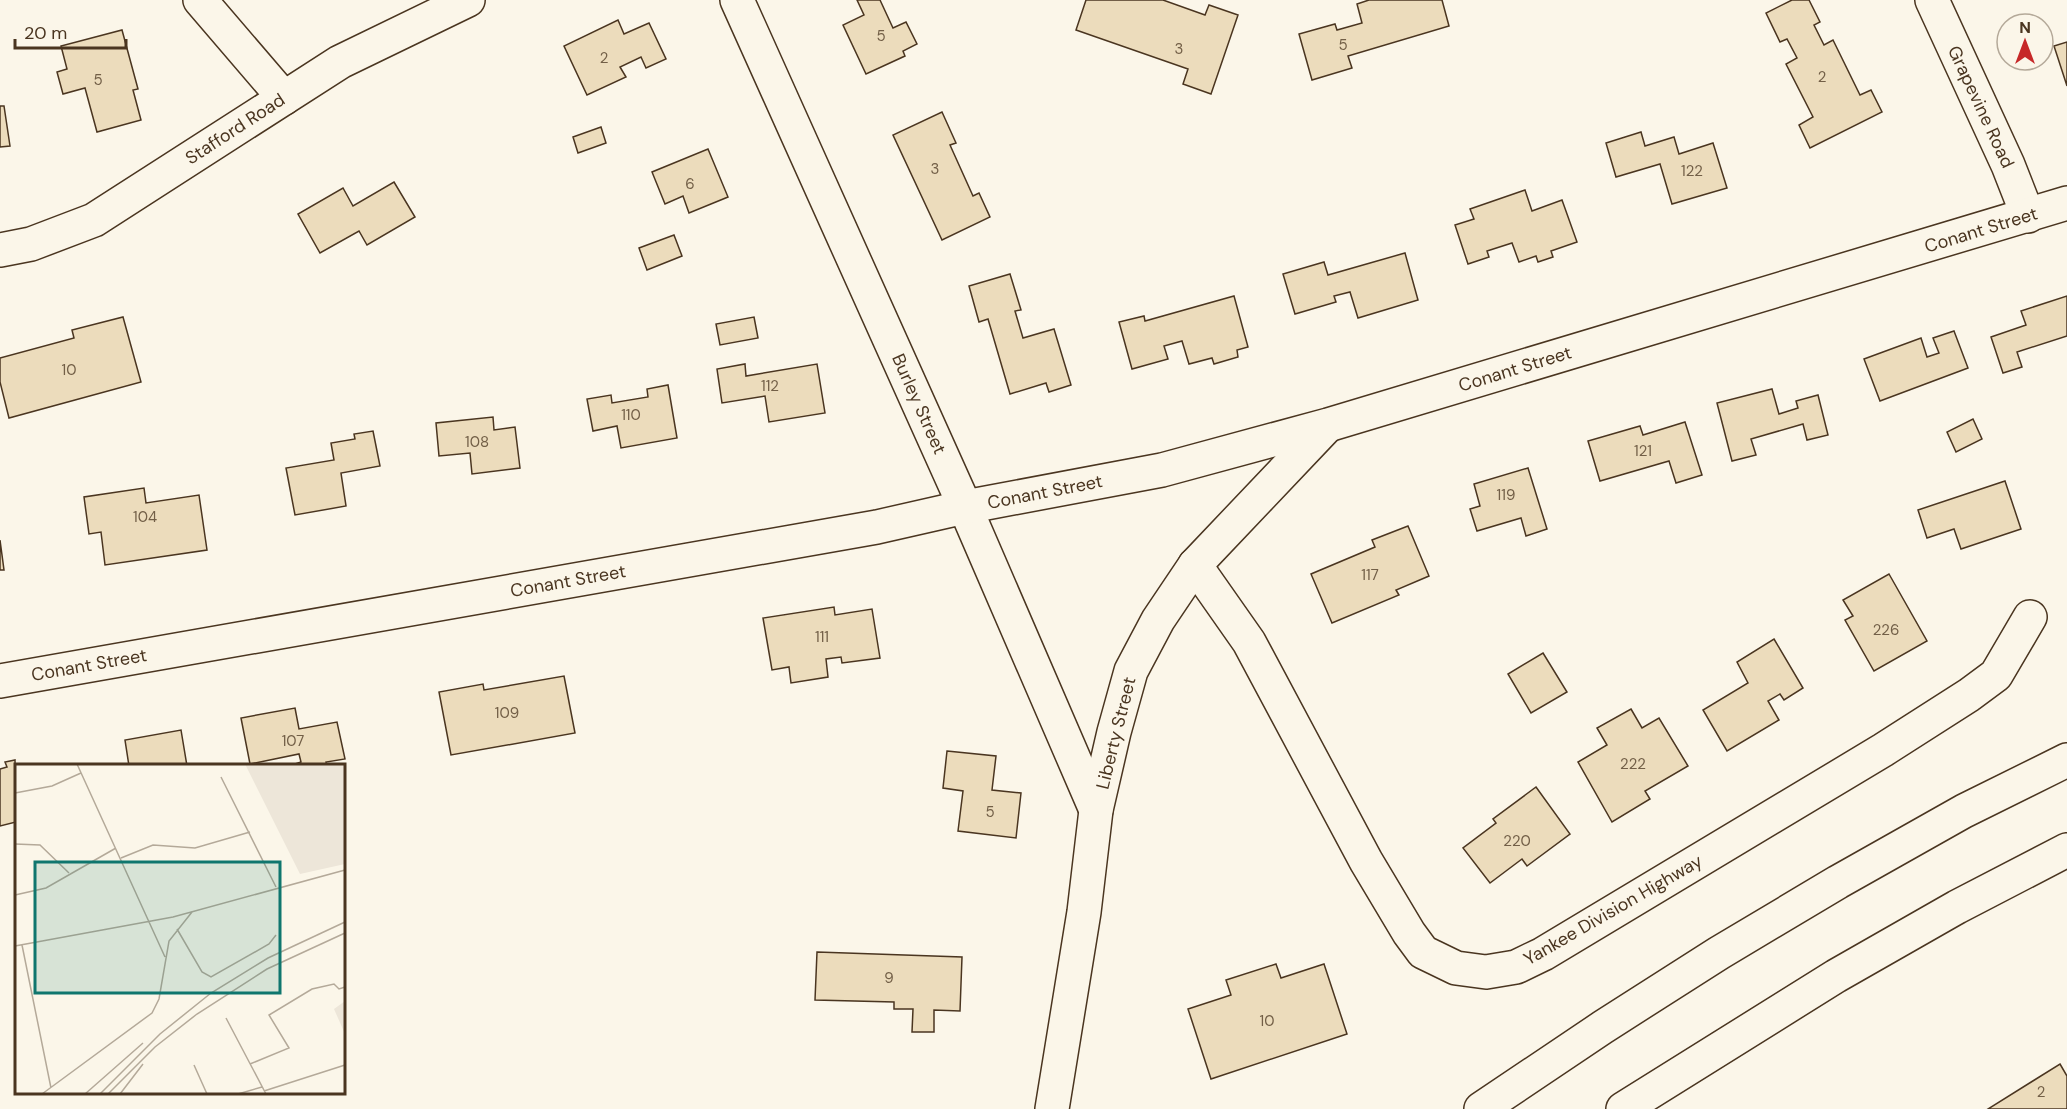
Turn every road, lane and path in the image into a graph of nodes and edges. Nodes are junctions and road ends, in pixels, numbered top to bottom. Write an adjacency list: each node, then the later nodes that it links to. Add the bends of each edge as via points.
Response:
1 (200, 0): 5 (main road)
2 (468, 0): 5 (main road, Stafford Road, via 340,62)
3 (738, 0): 10 (main road, Burley Street)
4 (1932, 0): 7 (main road, Grapevine Road)
5 (284, 98): 8 (main road, Stafford Road, via 94,220 31,244)
6 (2067, 204): 7 (main road, Conant Street)
7 (2028, 216): 9 (main road, Conant Street)
8 (0, 250)
9 (1328, 425): 10 (main road, Conant Street, via 1162,470); 11 (main road, Liberty Street)
10 (965, 507): 13 (main road, Conant Street, via 877,527); 15 (main road, Burley Street)
11 (1195, 565): 12 (main road, Yankee Division Highway, via 1249,642 1409,933 1423,952 1456,968 1486,972 1516,967 1543,954 1970,695 1995,675); 15 (main road, Liberty Street, via 1158,620 1131,671)
12 (2030, 617)
13 (0, 681)
14 (2067, 760): 18 (main road, via 1964,811 1828,887 1670,983)
15 (1096, 810): 17 (main road, Liberty Street)
16 (2067, 849): 19 (main road, via 1836,976)
17 (1052, 1109)
18 (1481, 1109)
19 (1623, 1109)

